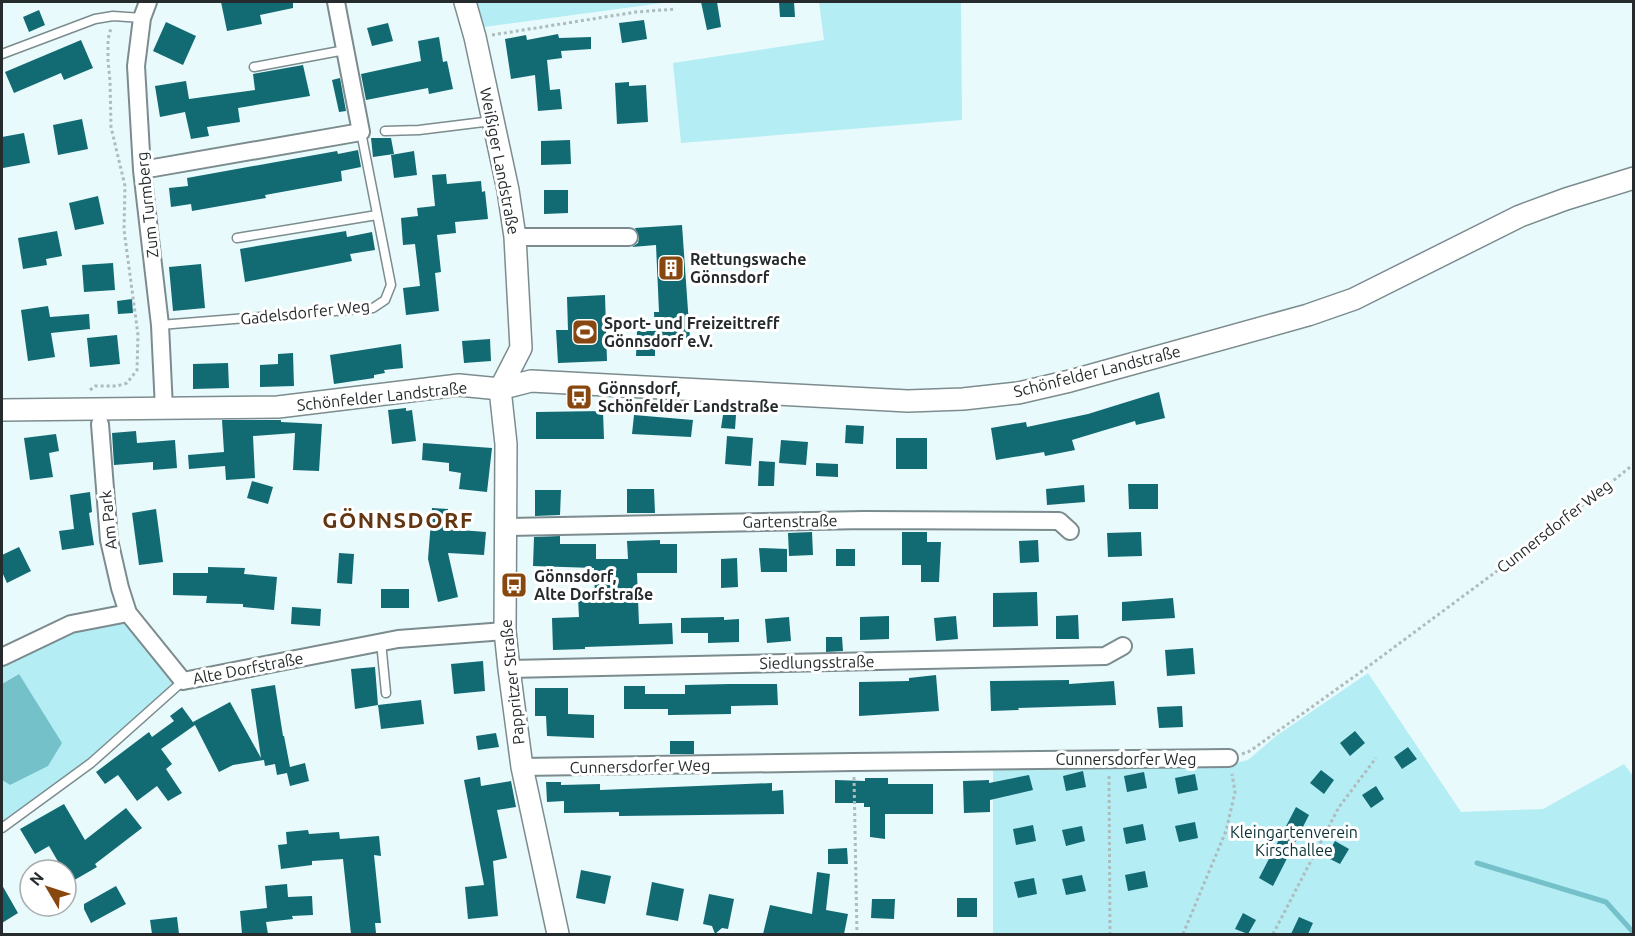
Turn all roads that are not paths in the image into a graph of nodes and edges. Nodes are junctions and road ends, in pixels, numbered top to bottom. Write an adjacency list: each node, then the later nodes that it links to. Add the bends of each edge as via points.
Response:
1 (148, 2): 4 (street, Zum Turmberg)
2 (336, 2): 5 (street, Gadelsdorfer Weg)
3 (465, 2): 8 (street, Weißiger Landstraße)
4 (142, 18): 6 (lane, via 94,19); 11 (street, Zum Turmberg, via 136,66)
5 (345, 50): 7 (lane); 10 (street, Gadelsdorfer Weg)
6 (2, 54)
7 (254, 67)
8 (492, 121): 9 (lane); 14 (street, Weißiger Landstraße)
9 (385, 131)
10 (361, 132): 11 (street); 13 (lane, Gadelsdorfer Weg)
11 (142, 170): 17 (street, Zum Turmberg)
12 (1634, 178): 18 (street, Schönfelder Landstraße, via 1520,216 1354,299 1308,315 1018,393 908,401 531,381)
13 (377, 215): 16 (lane); 17 (lane, Gadelsdorfer Weg, via 391,285 385,300 373,308)
14 (516, 237): 15 (street); 18 (street, Weißiger Landstraße, via 521,348)
15 (629, 237)
16 (237, 238)
17 (160, 325): 19 (street, Zum Turmberg)
18 (500, 389): 19 (street, Schönfelder Landstraße, via 459,385 278,407); 22 (street, Pappritzer Straße, via 506,444)
19 (164, 409): 21 (street, Schönfelder Landstraße)
20 (2, 410): 21 (street, Schönfelder Landstraße)
21 (94, 417): 24 (street, Am Park, via 109,540)
22 (507, 527): 23 (street, Gartenstraße, via 864,520 1059,521); 25 (street, Pappritzer Straße)
23 (1070, 531)
24 (128, 614): 28 (street, via 71,624); 30 (street, Am Park)
25 (505, 631): 26 (street, Alte Dorfstraße); 29 (street, Pappritzer Straße)
26 (381, 642): 30 (street, Alte Dorfstraße); 31 (lane)
27 (1123, 646): 29 (street, Siedlungsstraße, via 1105,656)
28 (2, 657)
29 (509, 669): 33 (street, Pappritzer Straße)
30 (183, 681): 34 (lane, Alte Dorfstraße, via 91,763)
31 (386, 693)
32 (1229, 758): 33 (street, Cunnersdorfer Weg)
33 (522, 767): 35 (street, Pappritzer Straße)
34 (3, 827)
35 (558, 934)

